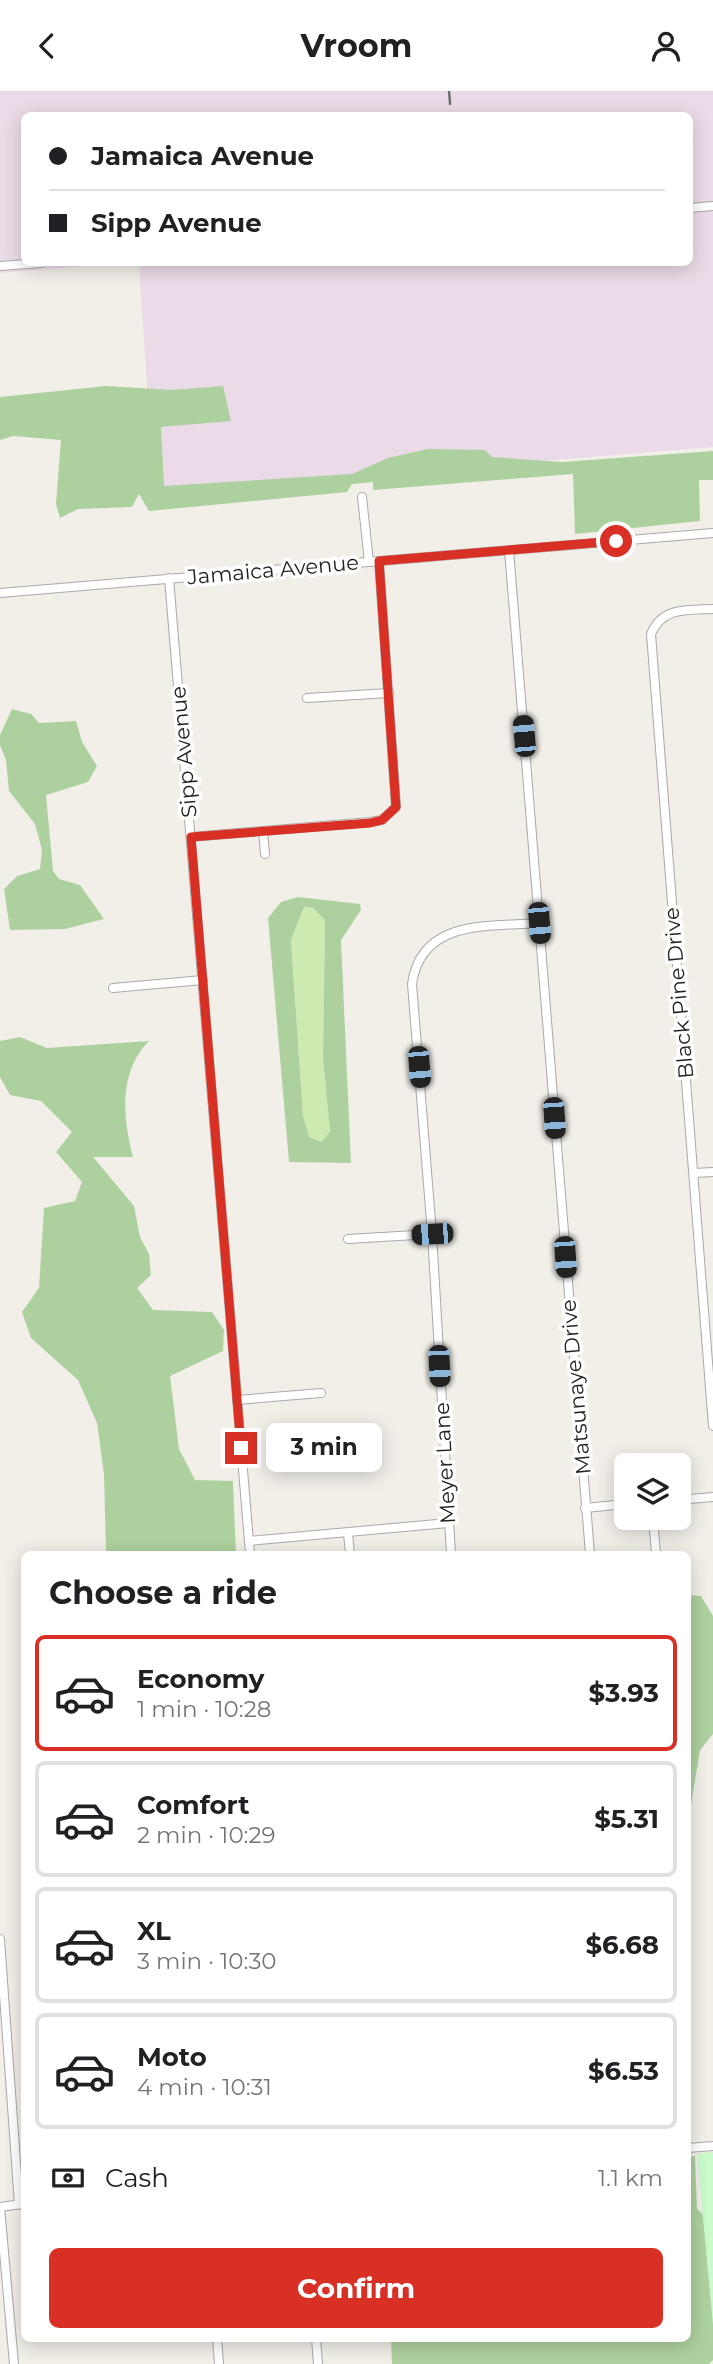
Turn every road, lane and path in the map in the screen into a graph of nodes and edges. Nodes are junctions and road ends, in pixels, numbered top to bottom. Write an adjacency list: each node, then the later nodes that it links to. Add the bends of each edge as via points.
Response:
1 (713, 206): 2 (street)
2 (693, 208)
3 (21, 264): 4 (street)
4 (0, 266)
5 (362, 497): 9 (street)
6 (713, 533): 7 (street, Jamaica Avenue)
7 (509, 550): 8 (street, Jamaica Avenue); 18 (street, Matsunaye Drive)
8 (379, 561): 9 (street, Jamaica Avenue); 13 (street)
9 (369, 562): 10 (street, Jamaica Avenue)
10 (169, 578): 11 (street, Jamaica Avenue); 16 (street, Sipp Avenue)
11 (0, 593)
12 (713, 609): 22 (street, Black Pine Drive, via 666,614 656,621 651,634)
13 (390, 693): 14 (street); 15 (street, via 397,797 391,814 370,823)
14 (307, 698)
15 (263, 831): 16 (street); 17 (street)
16 (191, 837): 19 (street, Sipp Avenue)
17 (265, 854)
18 (539, 923): 23 (street, Meyer Lane, via 453,931 423,951 414,967); 31 (street, Matsunaye Drive)
19 (203, 980): 20 (street); 26 (street, Sipp Avenue)
20 (113, 988)
21 (713, 1172): 22 (street)
22 (694, 1173): 27 (street, Black Pine Drive)
23 (432, 1234): 24 (street); 32 (street, Meyer Lane)
24 (348, 1239)
25 (321, 1394): 26 (street)
26 (237, 1400): 35 (street, Sipp Avenue)
27 (713, 1426)
28 (713, 1497): 29 (street)
29 (691, 1499)
30 (614, 1505): 31 (street)
31 (585, 1508): 39 (street, Matsunaye Drive)
32 (448, 1523): 34 (street); 38 (street, Meyer Lane)
33 (654, 1530): 40 (street)
34 (348, 1533): 35 (street); 37 (street)
35 (249, 1541): 36 (street, Sipp Avenue)
36 (250, 1551)
37 (350, 1551)
38 (451, 1551)
39 (590, 1551)
40 (656, 1551)
41 (0, 1939): 44 (street)
42 (713, 2145): 43 (street)
43 (691, 2148)
44 (21, 2192)
45 (21, 2204): 46 (street)
46 (0, 2207): 49 (street)
47 (217, 2342): 50 (street)
48 (316, 2342): 51 (street)
49 (14, 2364)
50 (219, 2364)
51 (318, 2364)

